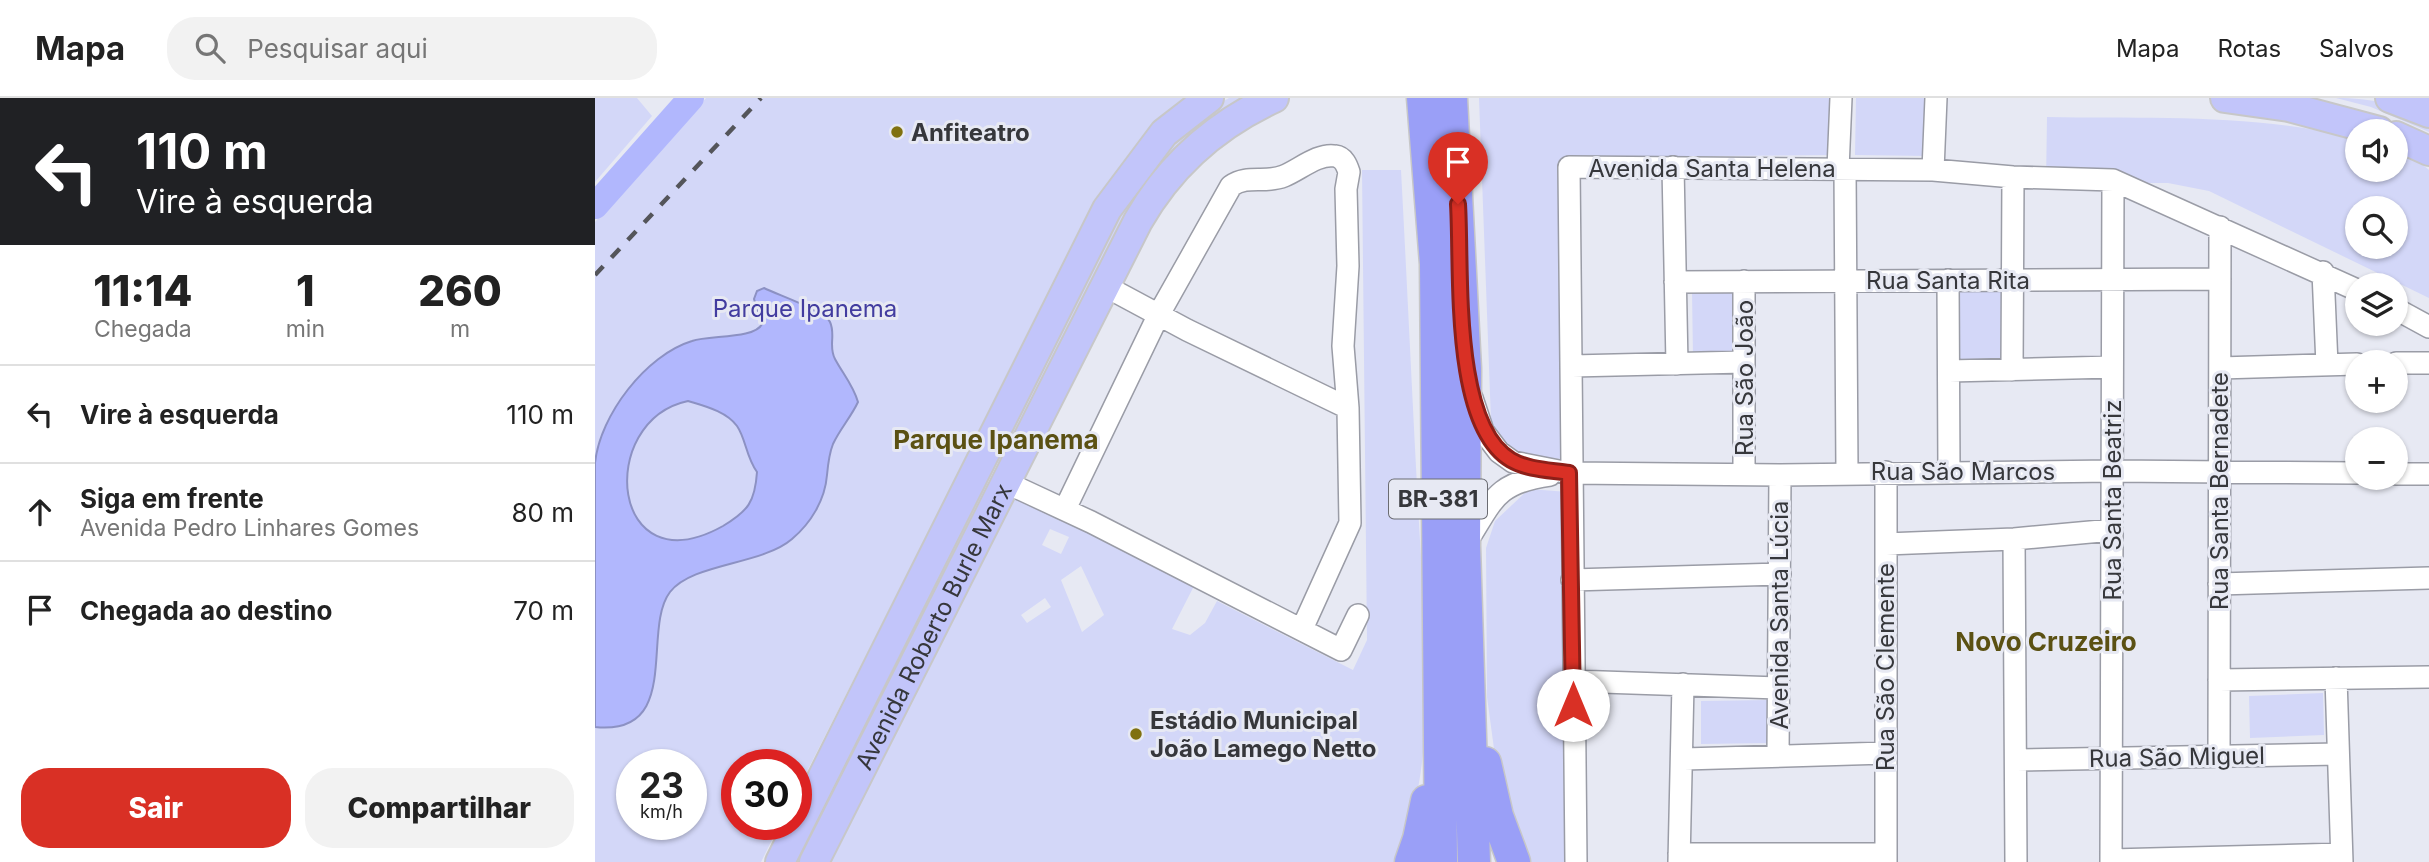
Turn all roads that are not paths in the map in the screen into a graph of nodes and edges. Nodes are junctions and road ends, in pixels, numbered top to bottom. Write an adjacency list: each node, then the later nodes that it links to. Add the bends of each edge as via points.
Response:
1 (1209, 98): 45 (main road, Avenida Roberto Burle Marx, via 1164,134 1113,198)
2 (1274, 98): 28 (main road, Avenida Roberto Burle Marx, via 1221,127 1158,186)
3 (1423, 98): 9 (highway, BR-381)
4 (1841, 98): 14 (street)
5 (1936, 98): 15 (street)
6 (2225, 98): 10 (main road, via 2289,107)
7 (2390, 98): 8 (main road)
8 (2429, 113)
9 (1444, 119): 41 (highway, BR-381); 69 (highway, BR-381, via 1436,264)
10 (2345, 122)
11 (2408, 141): 12 (main road)
12 (2429, 150)
13 (1673, 167): 14 (street, Avenida Santa Helena); 26 (street); 38 (street, Avenida Santa Helena, via 1569,167)
14 (1842, 169): 15 (street, Avenida Santa Helena); 24 (street)
15 (1933, 170): 16 (street, Avenida Santa Helena)
16 (2013, 177): 17 (street, Avenida Santa Helena); 21 (street)
17 (2113, 180): 18 (street, Avenida Santa Helena); 22 (street, Rua Santa Beatriz)
18 (2220, 227): 19 (street, Avenida Santa Helena); 20 (street, Rua Santa Bernadete)
19 (2323, 272): 27 (street, Avenida Santa Helena); 37 (street)
20 (2220, 279): 22 (street, Rua Santa Rita); 40 (street, Rua Santa Bernadete)
21 (2013, 280): 22 (street, Rua Santa Rita); 25 (street, Rua Santa Rita); 42 (street)
22 (2113, 280): 39 (street, Rua Santa Beatriz)
23 (1744, 281): 24 (street, Rua Santa Rita); 26 (street, Rua Santa Rita); 32 (street, Rua São João)
24 (1847, 281): 25 (street, Rua Santa Rita); 47 (street)
25 (1948, 281): 43 (street)
26 (1675, 282): 35 (street)
27 (2345, 284)
28 (1105, 286): 29 (street); 57 (main road, Avenida Roberto Burle Marx)
29 (1159, 314): 44 (street); 44 (street, via 1231,186 1249,179 1267,182 1334,155 1349,172 1343,346); 58 (street)
30 (2408, 316): 31 (street)
31 (2429, 327)
32 (1744, 362): 35 (street); 53 (street, Rua São João)
33 (2408, 363): 34 (street)
34 (2429, 363)
35 (1677, 364): 38 (street)
36 (2345, 364): 37 (street)
37 (2327, 365): 40 (street)
38 (1572, 366): 51 (street, Avenida Santa Helena)
39 (2112, 367): 42 (street); 46 (street, Rua Santa Beatriz)
40 (2220, 368): 50 (street, Rua Santa Bernadete)
41 (1465, 369): 51 (street, via 1480,423 1499,452 1513,462); 62 (highway, BR-381)
42 (2012, 370): 43 (street)
43 (1949, 372): 49 (street)
44 (1348, 408): 68 (street, via 1350,523)
45 (974, 470): 57 (main road); 76 (main road, Avenida Roberto Burle Marx)
46 (2112, 471): 49 (street, Rua São Marcos); 50 (street, Rua São Marcos); 59 (street, Rua Santa Beatriz)
47 (1847, 472): 48 (street, Rua São Marcos); 56 (street, Rua São Marcos)
48 (1886, 472): 49 (street, Rua São Marcos); 61 (street, Rua São Clemente)
49 (1949, 472)
50 (2220, 472): 52 (street, Rua São Marcos); 66 (street, Rua Santa Bernadete)
51 (1569, 473): 53 (street, Rua São Marcos); 62 (street, via 1523,479 1501,491); 65 (street, Avenida Santa Helena)
52 (2345, 473)
53 (1744, 474): 56 (street, Rua São Marcos)
54 (2408, 474): 55 (street)
55 (2429, 474)
56 (1780, 475): 63 (street, Avenida Santa Lúcia)
57 (1005, 482): 58 (street); 78 (main road, Avenida Roberto Burle Marx)
58 (1065, 509): 68 (street)
59 (2112, 530): 60 (street); 83 (street, Rua Santa Beatriz)
60 (2014, 538): 61 (street); 85 (street)
61 (1886, 544): 79 (street, Rua São Clemente)
62 (1464, 546): 77 (highway, BR-381)
63 (1780, 574): 65 (street); 75 (street, Avenida Santa Lúcia)
64 (2429, 578): 66 (street)
65 (1572, 580): 73 (street, Avenida Santa Helena)
66 (2219, 584): 72 (street, Rua Santa Bernadete)
67 (1358, 615): 68 (street, via 1341,650)
68 (1302, 629)
69 (1440, 654): 92 (highway, via 1426,811); 93 (highway, BR-381)
70 (2429, 677): 71 (street)
71 (2336, 678): 72 (street); 80 (street)
72 (2219, 680): 82 (street, Rua Santa Bernadete)
73 (1573, 681): 74 (street); 96 (street, Avenida Santa Helena)
74 (1683, 684): 75 (street); 84 (street)
75 (1778, 688): 81 (street, Avenida Santa Lúcia)
76 (862, 697): 78 (main road); 90 (main road, Avenida Roberto Burle Marx)
77 (1471, 703): 94 (highway, BR-381); 95 (highway, via 1497,816)
78 (893, 707): 91 (main road, Avenida Roberto Burle Marx)
79 (1885, 753): 81 (street); 87 (street, Rua São Clemente)
80 (2338, 754): 82 (street, Rua São Miguel); 88 (street)
81 (1778, 755): 84 (street)
82 (2219, 756): 83 (street, Rua São Miguel)
83 (2111, 758): 85 (street, Rua São Miguel); 89 (street, Rua Santa Beatriz)
84 (1684, 759): 86 (street)
85 (2016, 761): 97 (street)
86 (1679, 858): 87 (street)
87 (1886, 858)
88 (2341, 858): 89 (street)
89 (2111, 861)
90 (780, 862)
91 (814, 862)
92 (1411, 862)
93 (1441, 862)
94 (1474, 862)
95 (1514, 862)
96 (1576, 862)
97 (2016, 862)

